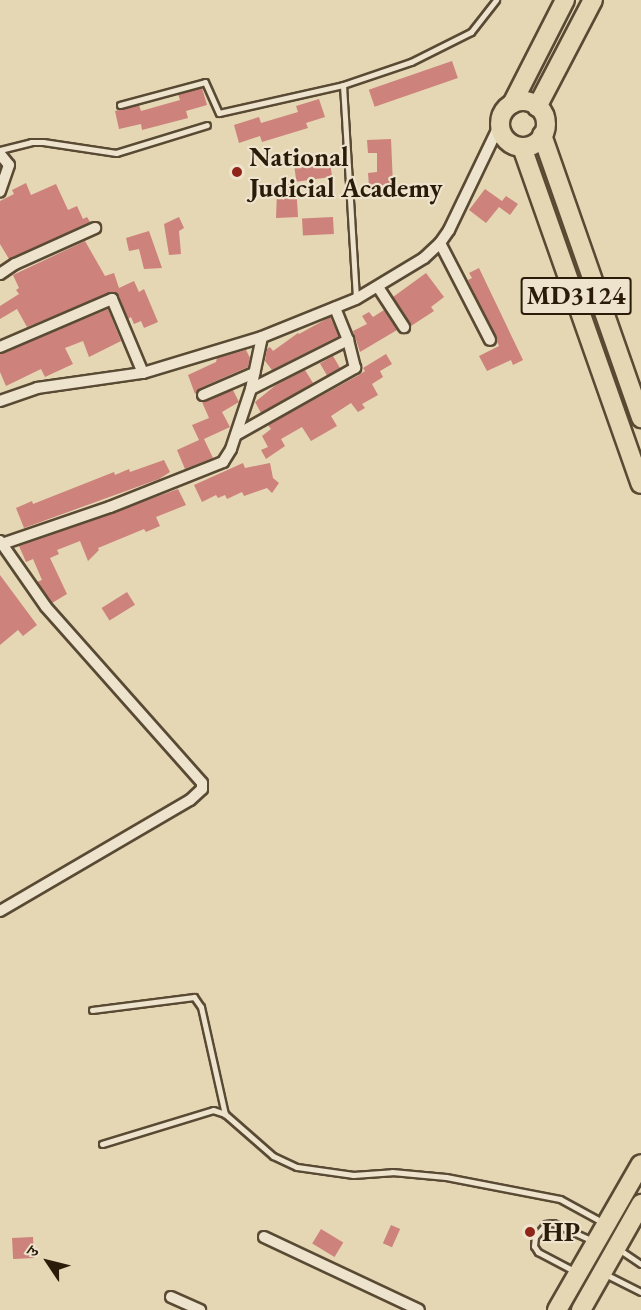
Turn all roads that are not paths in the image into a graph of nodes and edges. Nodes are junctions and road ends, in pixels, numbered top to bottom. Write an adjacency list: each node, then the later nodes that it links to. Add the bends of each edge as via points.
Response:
1 (496, 0): 4 (lane, via 471,32 411,62)
2 (565, 0): 5 (main road)
3 (593, 0): 7 (main road)
4 (343, 85): 6 (lane, via 219,113 205,82); 18 (lane)
5 (512, 104): 7 (main road, via 527,102); 9 (main road, via 505,109)
6 (120, 105)
7 (537, 107): 10 (main road, via 546,124)
8 (207, 124): 12 (lane, via 116,153 43,142)
9 (500, 124): 11 (main road, via 508,143); 15 (street)
10 (542, 135): 11 (main road, via 536,143); 30 (main road, MD3124)
11 (522, 147): 32 (main road, MD3124)
12 (0, 152): 13 (street, via 9,165)
13 (0, 191)
14 (95, 228): 16 (street)
15 (440, 243): 17 (street); 23 (street)
16 (0, 274)
17 (378, 287): 18 (street); 20 (street)
18 (356, 299): 19 (street)
19 (335, 307): 21 (street); 22 (street)
20 (404, 327)
21 (262, 337): 25 (street); 26 (street)
22 (348, 340): 27 (street); 31 (street, via 355,368)
23 (490, 340)
24 (0, 347): 25 (street, via 112,299)
25 (143, 372): 29 (street, via 37,388)
26 (254, 373): 27 (street); 28 (street)
27 (251, 389): 31 (street)
28 (203, 395)
29 (0, 401)
30 (641, 418)
31 (236, 435): 33 (street, via 223,462 110,507)
32 (639, 478)
33 (1, 543): 34 (street, via 46,607 202,783 202,789 190,800)
34 (0, 911)
35 (92, 1010): 36 (lane, via 194,997 201,1007)
36 (225, 1114): 37 (lane, via 213,1110); 40 (lane, via 273,1156 297,1167 353,1175 392,1172 446,1177 560,1199)
37 (102, 1144)
38 (641, 1164): 40 (main road)
39 (641, 1204): 43 (main road)
40 (606, 1224): 42 (main road)
41 (264, 1237): 50 (street)
42 (594, 1242): 45 (main road); 45 (lane, via 553,1223 546,1224 535,1237 538,1252)
43 (616, 1247): 44 (lane); 46 (main road)
44 (641, 1264)
45 (578, 1273): 51 (main road)
46 (602, 1273): 47 (lane); 52 (main road)
47 (641, 1292)
48 (171, 1297): 49 (street)
49 (200, 1310)
50 (419, 1310)
51 (557, 1310)
52 (581, 1310)

